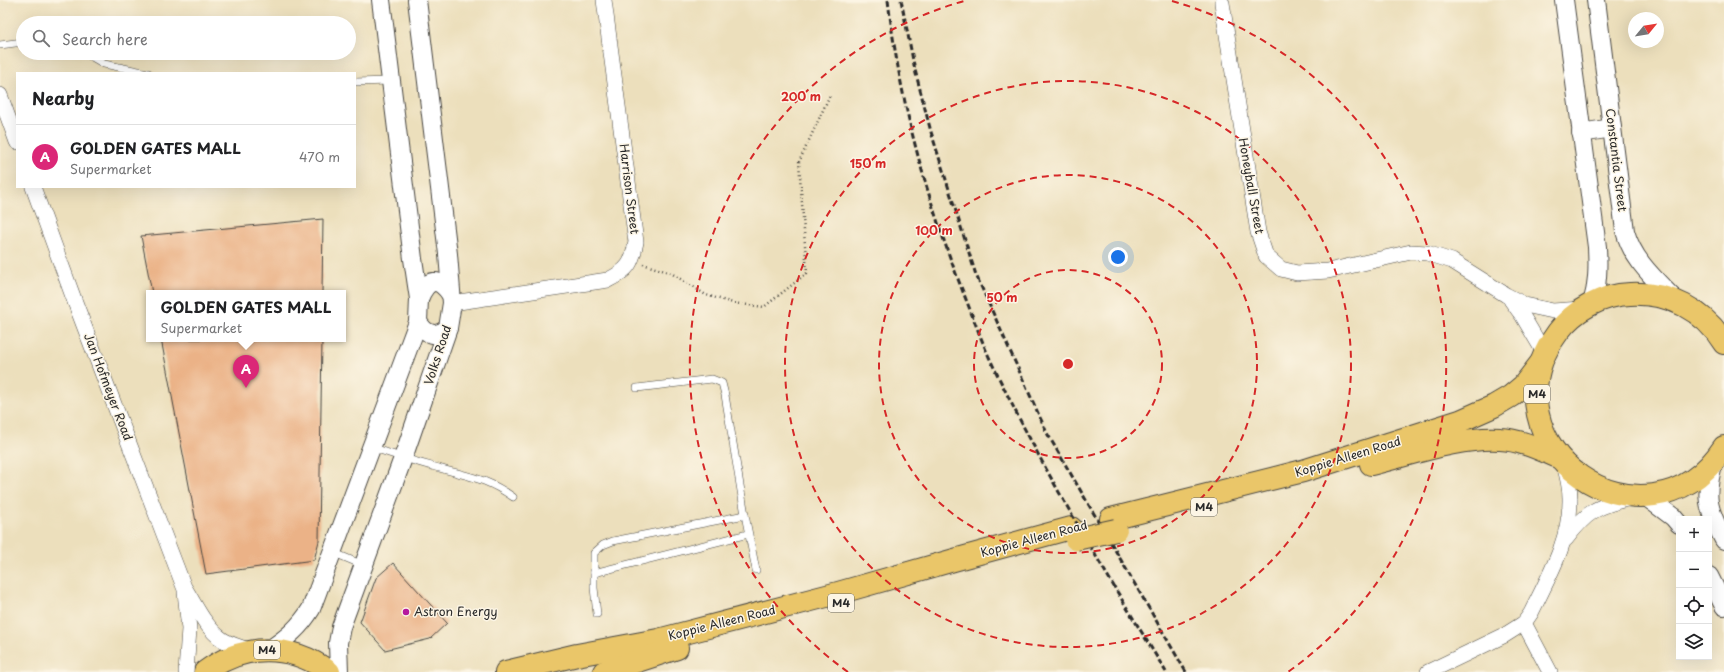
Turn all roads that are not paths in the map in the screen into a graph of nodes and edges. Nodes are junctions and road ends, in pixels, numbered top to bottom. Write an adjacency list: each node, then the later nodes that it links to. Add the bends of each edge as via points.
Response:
1 (381, 0): 12 (street)
2 (417, 0): 20 (street, Volks Road)
3 (604, 0): 20 (street, Harrison Street, via 636,242 632,260 622,273 608,280)
4 (1564, 0): 15 (street)
5 (1596, 0): 14 (street, Constantia Street)
6 (1222, 3): 18 (street, Honeyball Street, via 1258,232 1266,256 1281,269 1297,273 1328,271 1411,252 1427,253 1452,261)
7 (16, 43): 8 (lane)
8 (0, 45)
9 (97, 60): 10 (lane, via 104,64)
10 (143, 72)
11 (356, 82): 12 (lane)
12 (391, 82): 19 (street)
13 (0, 95): 16 (street)
14 (1612, 128): 15 (street); 21 (street, Constantia Street, via 1628,243 1642,266)
15 (1581, 133): 22 (street, via 1598,271 1597,288)
16 (16, 139)
17 (33, 188): 46 (street, Jan Hofmeyer Road)
18 (1506, 295): 22 (street, Honeyball Street, via 1538,309 1553,311); 27 (street, Honeyball Street, via 1522,315)
19 (419, 299): 20 (street, via 423,290 432,282 444,285); 23 (street)
20 (452, 299): 25 (street, Volks Road)
21 (1677, 302): 22 (main road, M4, via 1643,293 1614,296); 24 (main road, M4)
22 (1588, 306): 27 (main road, M4, via 1561,328)
23 (418, 322): 25 (street, via 426,332 435,335); 29 (street)
24 (1716, 324): 26 (main road, M4)
25 (448, 328): 31 (street, Volks Road)
26 (1724, 343)
27 (1543, 358): 32 (main road, M4, via 1536,390 1538,411 1544,432); 37 (main road, Koppie Alleen Road / M4, via 1523,386 1511,396 1460,421 1303,471)
28 (637, 388): 35 (lane, via 712,379 722,383)
29 (371, 447): 31 (lane); 41 (street)
30 (1719, 454): 33 (main road, M4, via 1705,470 1683,485 1658,494); 39 (street, via 1708,487 1708,503)
31 (403, 458): 34 (lane, via 476,477 497,486); 42 (street, Volks Road)
32 (1561, 461): 33 (main road, M4, via 1578,476 1601,489); 37 (main road, Koppie Alleen Road / M4, via 1526,444 1500,438 1464,441); 40 (street, via 1570,497)
33 (1642, 496): 36 (street, via 1665,510); 40 (street, via 1620,500 1593,511 1582,519)
34 (513, 497)
35 (745, 515): 38 (lane); 44 (lane, via 614,541 594,553)
36 (1676, 521)
37 (1113, 525): 51 (main road, Koppie Alleen Road / M4, via 954,560 838,594 658,640)
38 (748, 534): 43 (lane); 44 (lane)
39 (1724, 540)
40 (1563, 543): 49 (street)
41 (332, 552): 42 (lane); 50 (street, via 311,609 304,620 292,634)
42 (365, 566): 55 (street, Volks Road, via 341,627 337,658)
43 (756, 570)
44 (594, 573): 48 (lane)
45 (1712, 582): 47 (street)
46 (184, 587): 50 (street, Jan Hofmeyer Road, via 211,630 233,645); 52 (street, Jan Hofmeyer Road, via 189,629)
47 (1724, 606)
48 (597, 614)
49 (1524, 623): 57 (street, via 1505,635); 58 (street)
50 (260, 650): 53 (main road, M4, via 225,659); 54 (main road, M4, via 285,651 315,662)
51 (606, 664): 56 (main road, Koppie Alleen Road / M4)
52 (186, 672)
53 (205, 672)
54 (329, 672)
55 (339, 672)
56 (506, 672)
57 (1428, 672)
58 (1550, 672)

